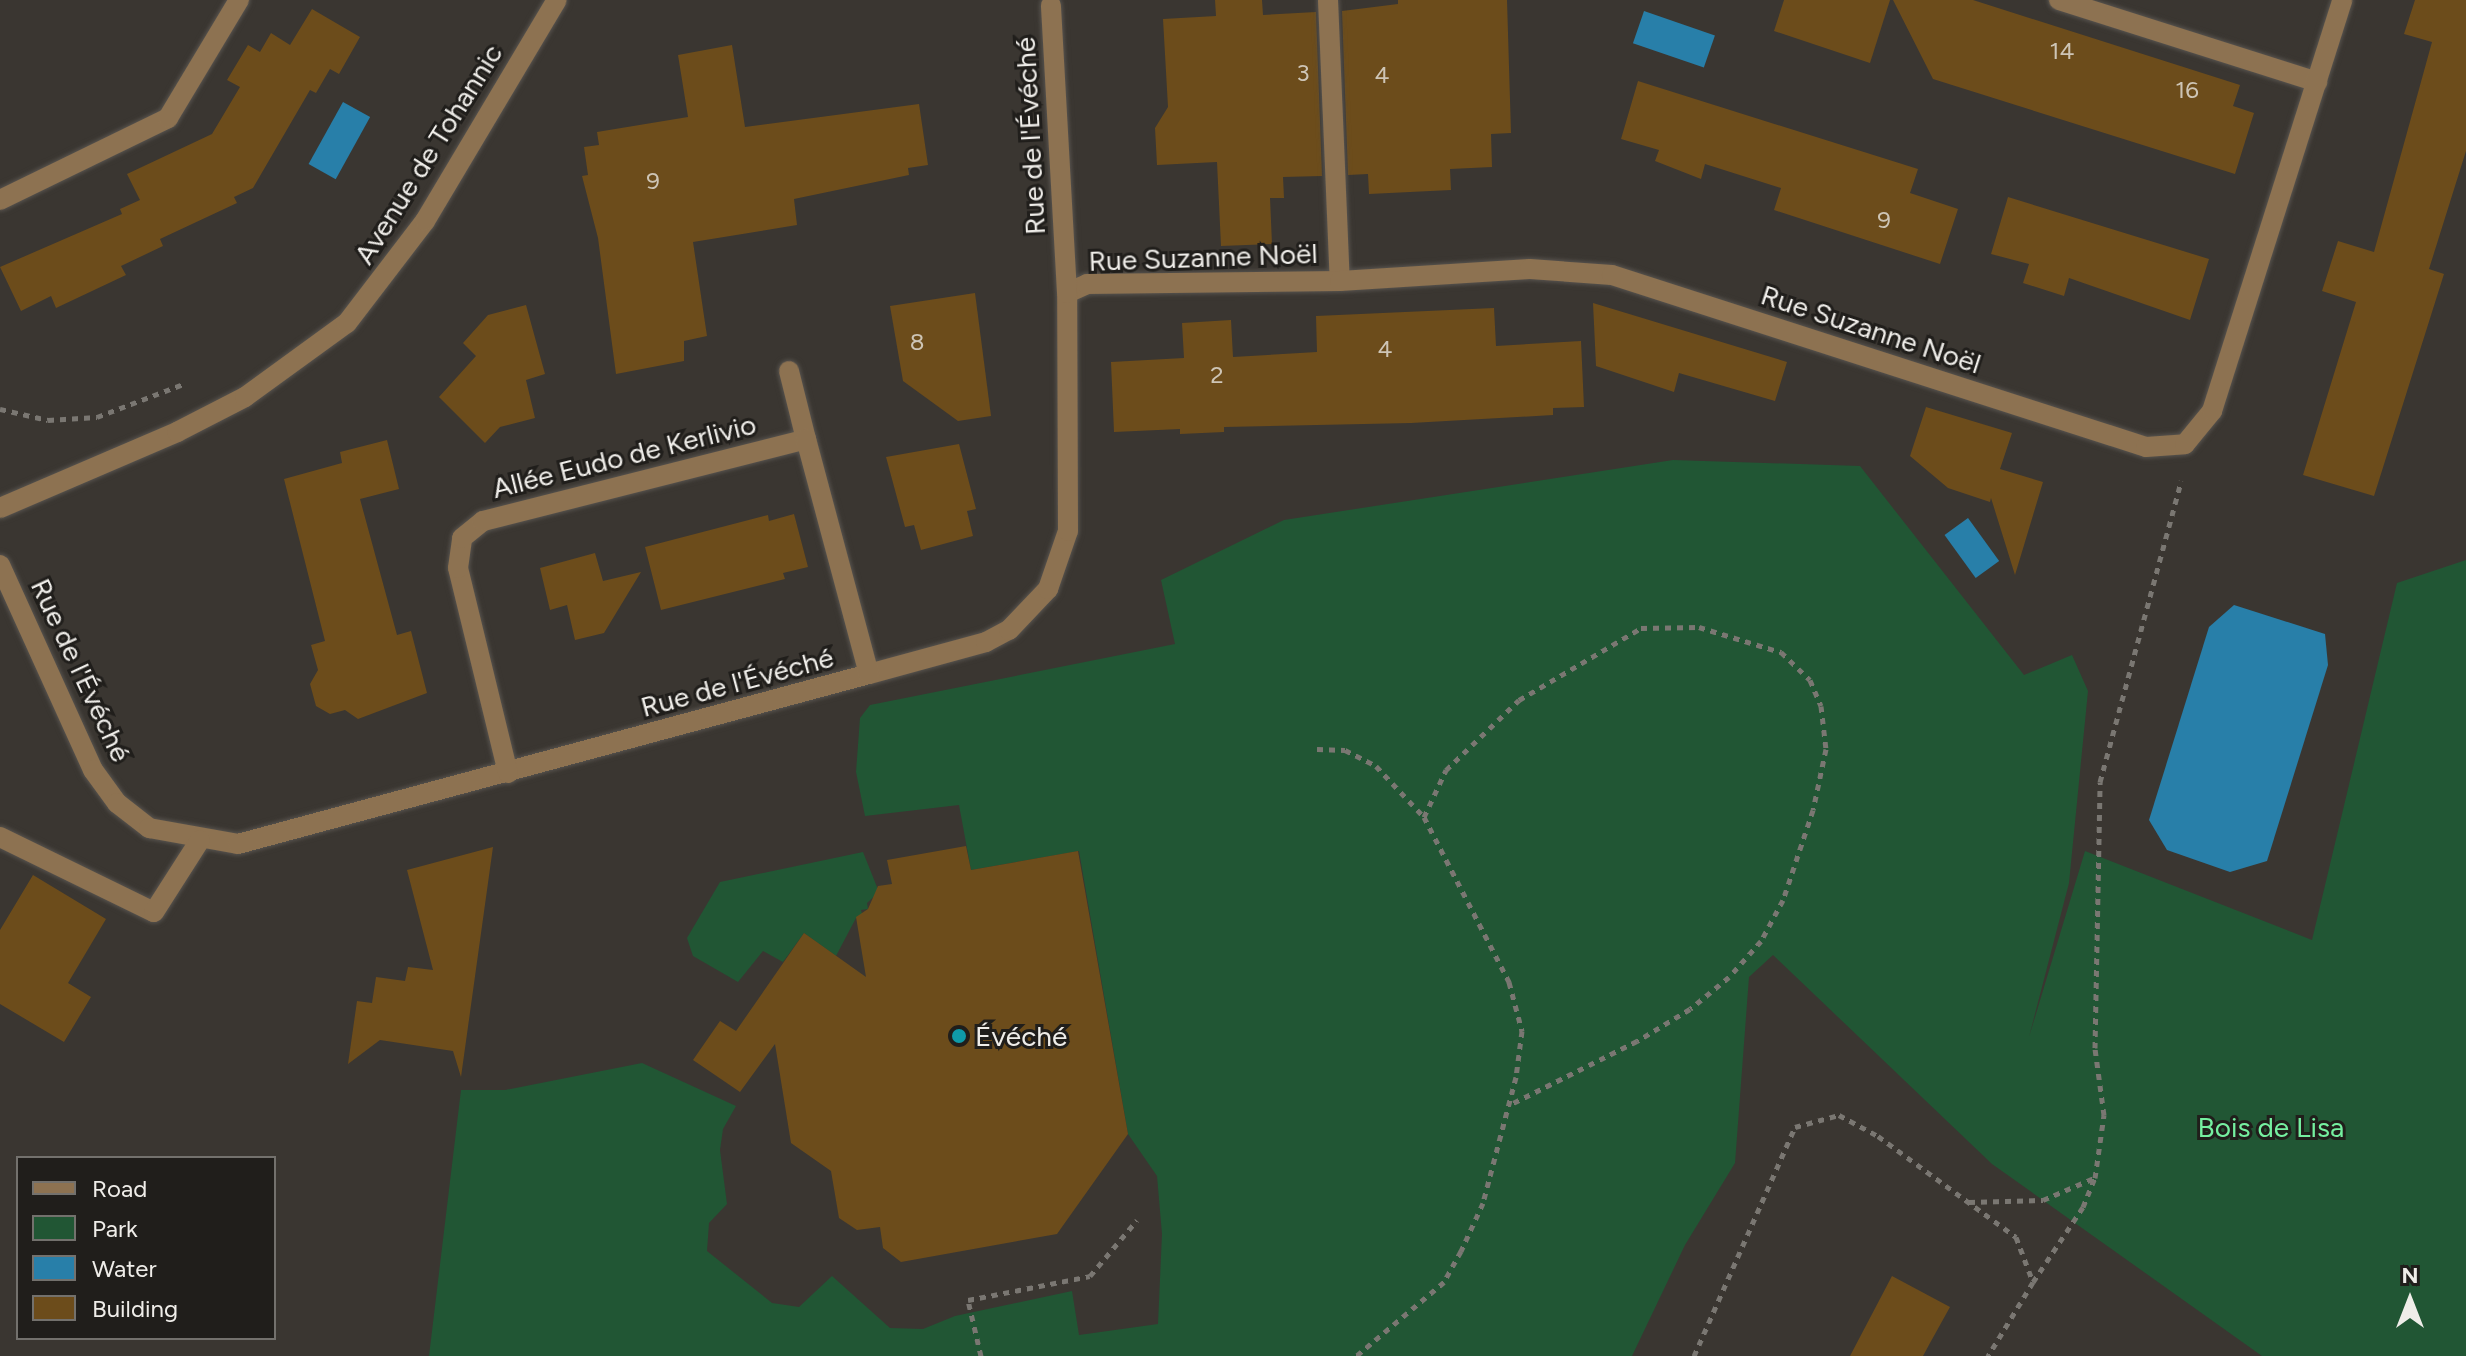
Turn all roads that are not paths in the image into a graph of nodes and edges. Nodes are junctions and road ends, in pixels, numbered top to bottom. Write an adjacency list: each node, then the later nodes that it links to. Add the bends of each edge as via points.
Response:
1 (239, 0): 8 (street, via 168,118)
2 (557, 0): 13 (street, Avenue de Tohannic, via 425,221 347,323 245,397)
3 (1328, 0): 9 (street)
4 (2059, 0): 7 (street)
5 (2342, 0): 7 (street)
6 (1051, 5): 10 (street, Rue de l'Évéché)
7 (2317, 82): 9 (street, Rue Suzanne Noël, via 2212,411 2185,444 2146,447 1612,275 1530,269)
8 (0, 200)
9 (1340, 281): 10 (street, Rue Suzanne Noël, via 1087,284)
10 (1067, 293): 15 (street, Rue de l'Évéché, via 1068,531 1048,589 1032,611 986,642)
11 (789, 371): 12 (street)
12 (806, 439): 15 (street); 16 (street, Allée Eudo de Kerlivio, via 483,521 462,538 458,568)
13 (0, 508)
14 (0, 565): 18 (street, Rue de l'Évéché, via 93,770 117,803 149,828)
15 (869, 674): 16 (street, Rue de l'Évéché)
16 (508, 773): 18 (street, Rue de l'Évéché, via 262,842)
17 (0, 837): 18 (street, via 154,912)
18 (200, 840)

